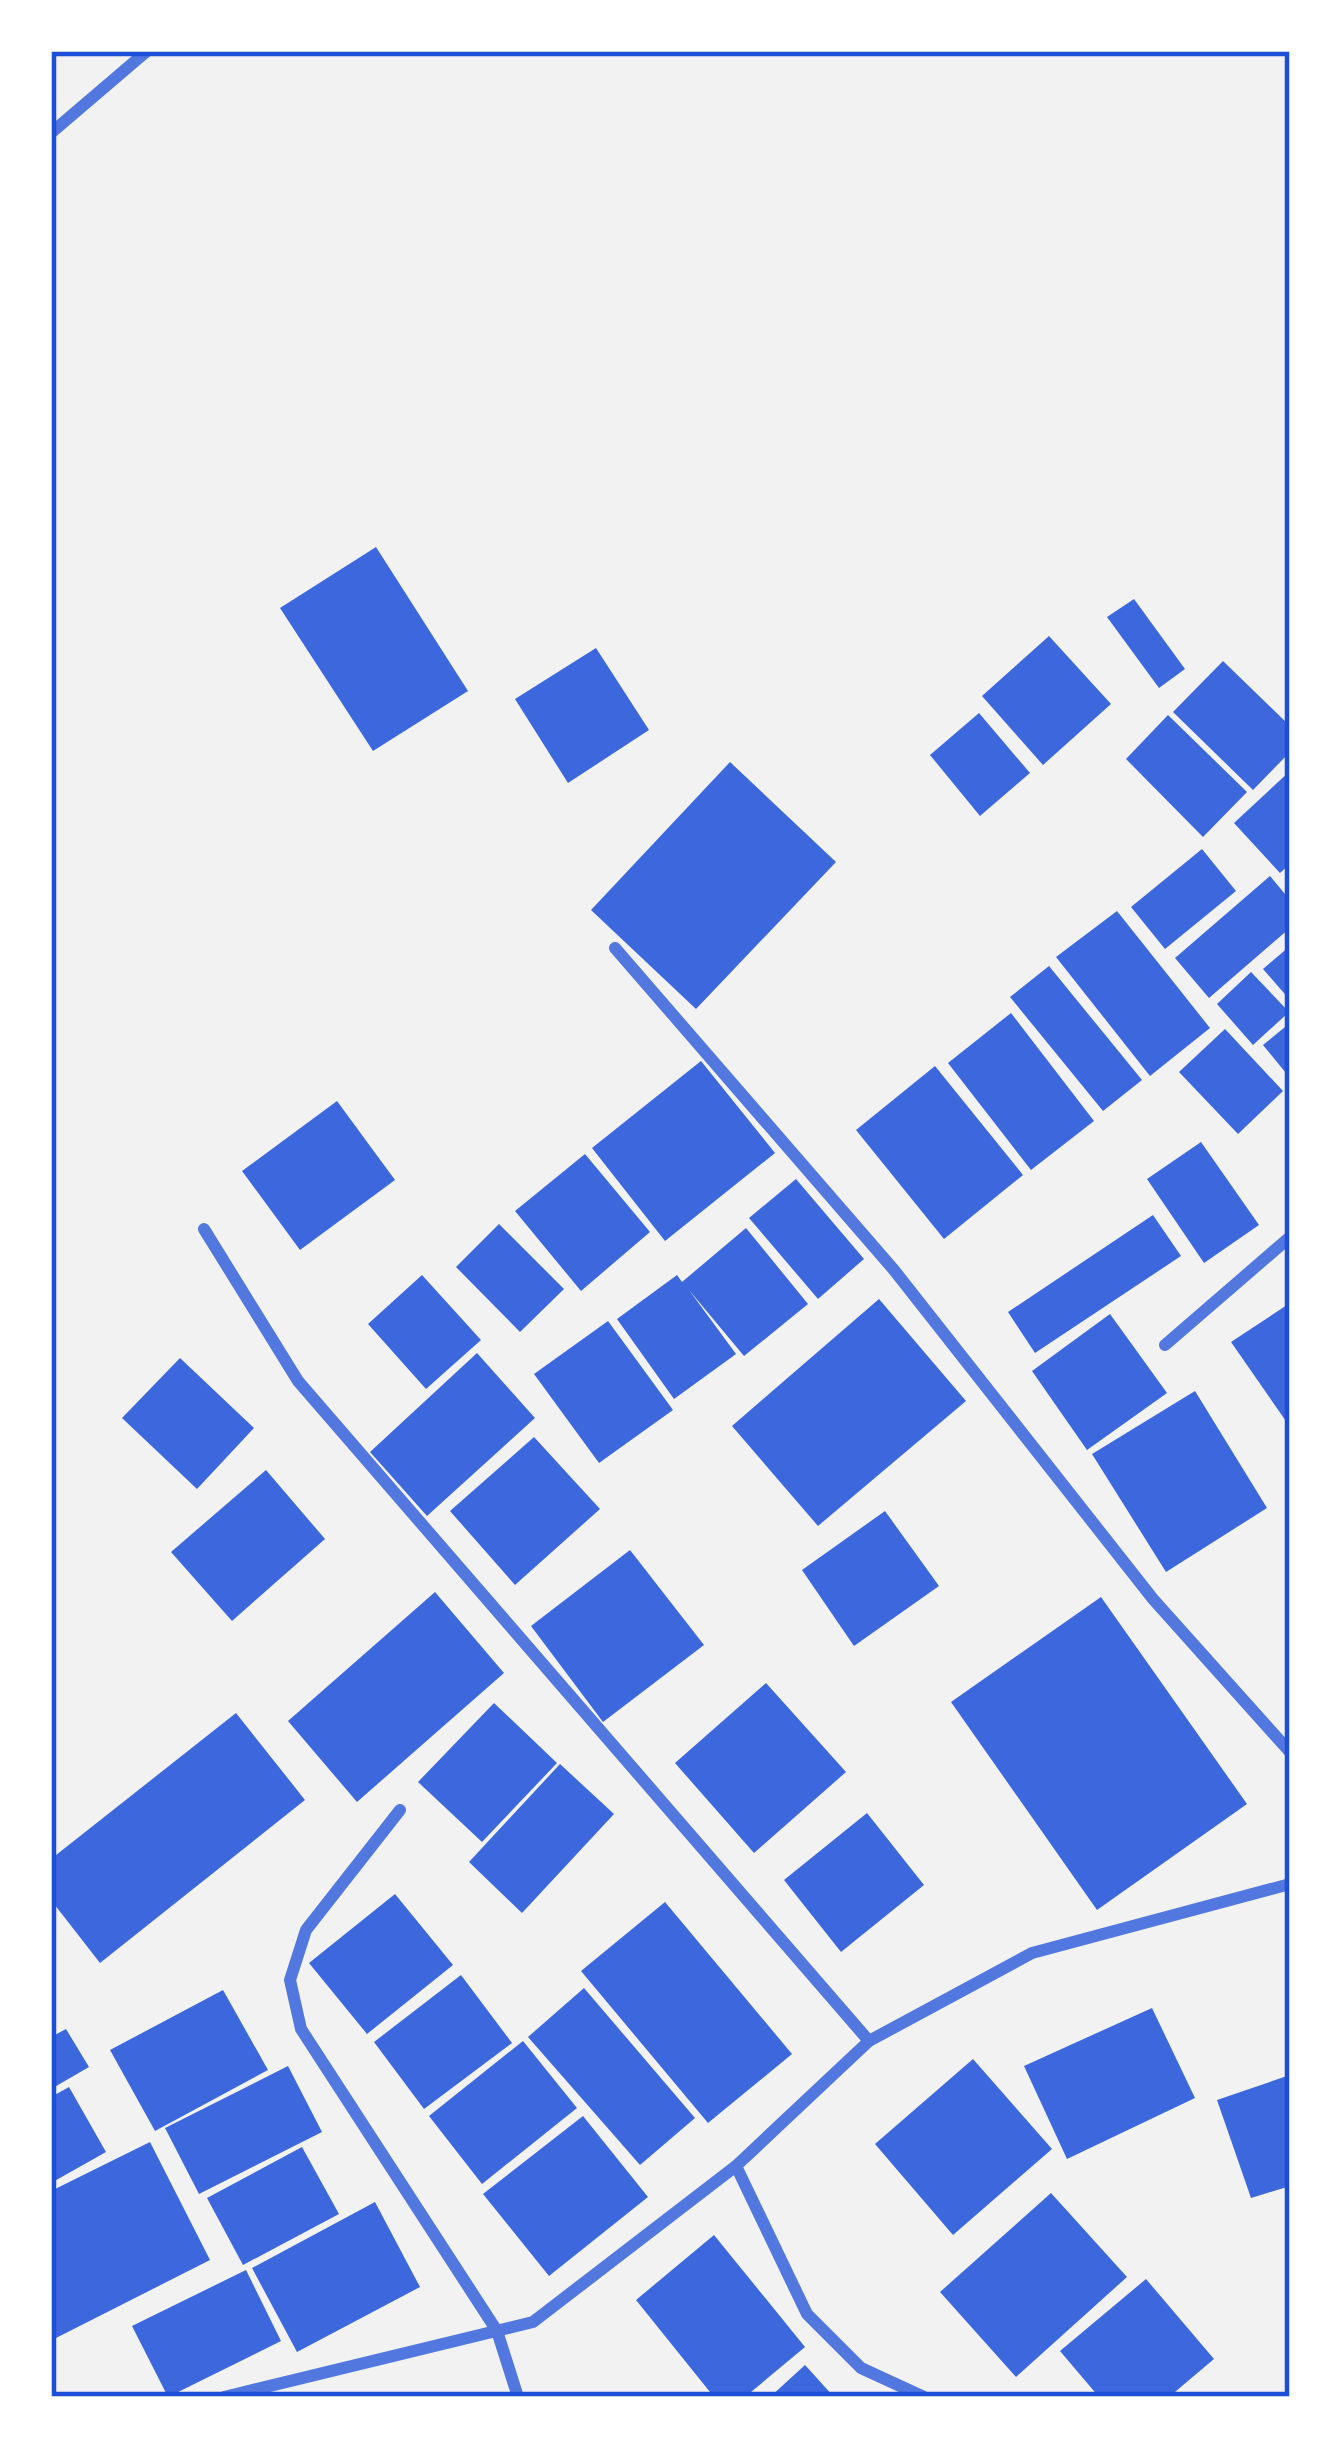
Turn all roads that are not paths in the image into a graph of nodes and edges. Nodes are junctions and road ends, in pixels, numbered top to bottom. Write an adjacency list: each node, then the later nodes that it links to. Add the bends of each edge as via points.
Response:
1 (147, 51): 2 (street)
2 (51, 133)
3 (616, 948): 7 (street, via 894,1270 1153,1599)
4 (204, 1228): 10 (street, via 298,1381)
5 (1290, 1237): 6 (street)
6 (1165, 1345)
7 (1290, 1752)
8 (400, 1810): 12 (street, via 306,1930 290,1980 301,2029)
9 (1290, 1884): 10 (street, via 1032,1953)
10 (869, 2041): 11 (street)
11 (736, 2166): 12 (street, via 533,2321); 15 (street, via 807,2314 861,2368)
12 (497, 2331): 13 (street); 14 (street)
13 (224, 2397)
14 (518, 2397)
15 (924, 2397)

